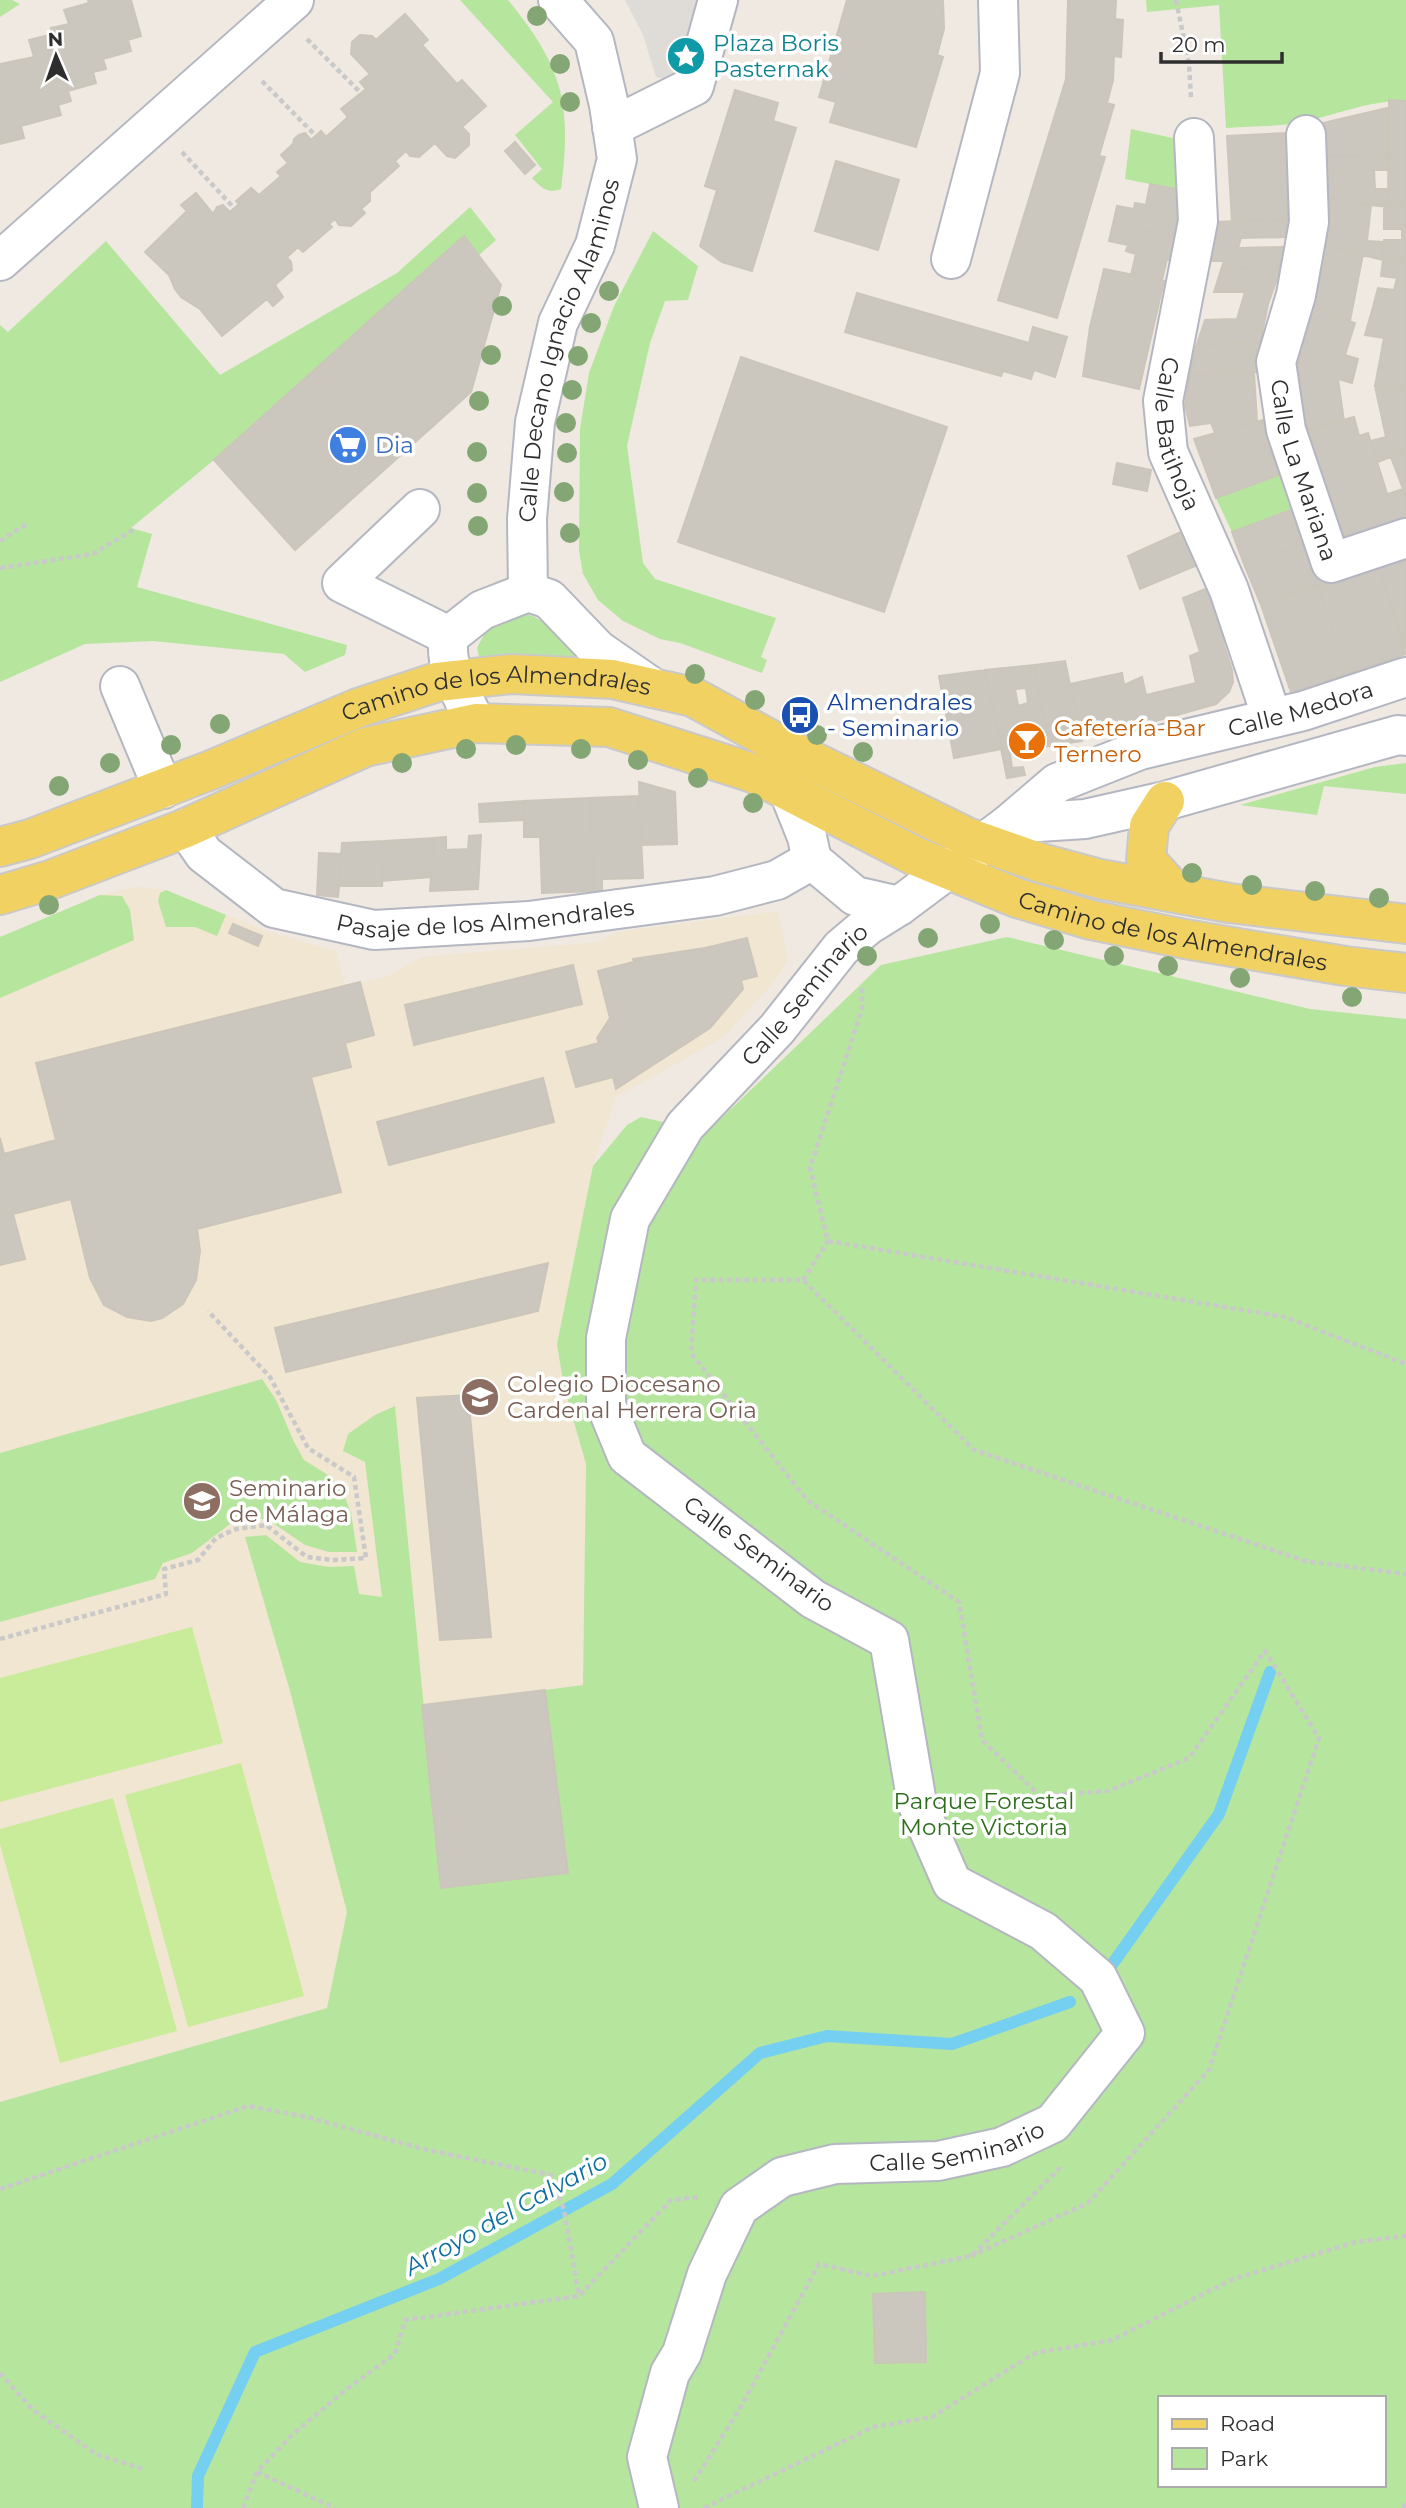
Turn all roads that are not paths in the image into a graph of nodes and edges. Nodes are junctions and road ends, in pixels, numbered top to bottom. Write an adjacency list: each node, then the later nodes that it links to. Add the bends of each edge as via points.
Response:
1 (558, 0): 5 (street, Calle Decano Ignacio Alaminos, via 594,41)
2 (718, 0): 5 (street, via 694,86)
3 (998, 0): 8 (street, via 1000,74)
4 (288, 6): 9 (street)
5 (612, 127): 12 (street, Calle Decano Ignacio Alaminos, via 617,159 606,203 594,244 558,323 535,422 527,519)
6 (1306, 135): 11 (street, Calle La Mariana, via 1309,222 1296,295 1276,362 1286,430 1331,563)
7 (1194, 138): 18 (street, Calle Batihoja, via 1198,221 1163,401 1168,452 1229,590)
8 (951, 259)
9 (0, 261)
10 (420, 509): 13 (street, via 342,583)
11 (1406, 538)
12 (528, 592): 13 (street, via 482,610); 17 (street, via 549,599 598,650)
13 (449, 636): 15 (street, via 447,649)
14 (1406, 677): 18 (street, Calle Medora)
15 (455, 681): 17 (main road, Camino de los Almendrales, via 512,674 612,679); 19 (street); 21 (main road, Camino de los Almendrales, via 437,682 358,708)
16 (120, 686): 21 (street)
17 (653, 688): 25 (main road, Camino de los Almendrales, via 693,697 967,837)
18 (1272, 718): 25 (street, Calle Medora, via 1140,750 1057,783)
19 (476, 723): 22 (main road, Camino de los Almendrales, via 609,727 753,773); 24 (main road, Camino de los Almendrales, via 365,747)
20 (1406, 736): 23 (street, Camino de los Almendrales)
21 (163, 789): 26 (main road, Camino de los Almendrales)
22 (789, 792): 27 (street); 28 (main road, Camino de los Almendrales)
23 (1165, 800): 25 (street, Camino de los Almendrales); 29 (main road, via 1149,826 1146,860)
24 (186, 828): 27 (street, Pasaje de los Almendrales, via 204,854 274,908 374,930 528,921 715,896 777,880); 30 (main road, Camino de los Almendrales)
25 (997, 833): 28 (street); 29 (main road, Camino de los Almendrales, via 1041,863)
26 (0, 847)
27 (813, 860): 31 (street, via 855,897)
28 (947, 870): 31 (street); 33 (main road, Camino de los Almendrales, via 1091,920)
29 (1175, 892): 32 (main road, Camino de los Almendrales)
30 (0, 895)
31 (899, 906): 34 (street, Calle Seminario, via 841,948 777,1029 685,1126 630,1219 606,1338 606,1405 627,1456 813,1599 889,1640 917,1804 952,1883 1043,1931 1098,1978 1125,2033 1053,2123 1002,2147 938,2161 835,2164 782,2177 739,2207 707,2274 682,2353 670,2373 648,2457)
32 (1406, 924)
33 (1406, 973)
34 (659, 2508)

